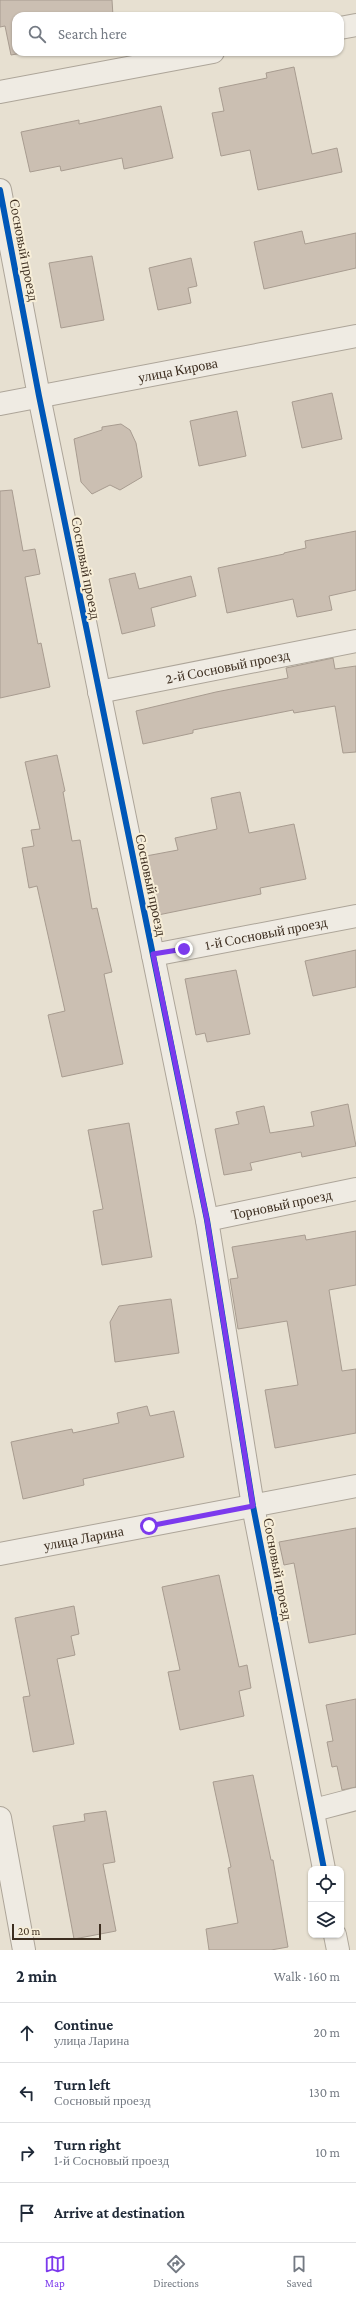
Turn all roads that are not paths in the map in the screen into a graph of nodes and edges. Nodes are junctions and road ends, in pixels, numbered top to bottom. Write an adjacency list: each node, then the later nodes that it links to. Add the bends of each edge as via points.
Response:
1 (356, 25): 2 (street)
2 (344, 27)
3 (192, 56): 4 (street)
4 (0, 92)
5 (0, 190): 7 (street, Сосновый проезд)
6 (356, 336): 7 (street, улица Кирова)
7 (39, 396): 8 (street, улица Кирова); 10 (street, Сосновый проезд)
8 (0, 404)
9 (356, 641): 10 (street, 2-й Сосновый проезд)
10 (99, 692): 12 (street, Сосновый проезд)
11 (356, 916): 12 (street, 1-й Сосновый проезд)
12 (153, 954): 14 (street, Сосновый проезд)
13 (356, 1189): 14 (street, Торновый проезд)
14 (207, 1220): 16 (street, Сосновый проезд)
15 (356, 1486): 16 (street, улица Ларина)
16 (253, 1506): 17 (street, улица Ларина); 19 (street, Сосновый проезд)
17 (0, 1554)
18 (356, 1800): 19 (street)
19 (314, 1810): 21 (street, Сосновый проезд)
20 (0, 1818): 23 (street)
21 (323, 1866)
22 (336, 1938): 24 (street)
23 (24, 1950)
24 (338, 1950)

